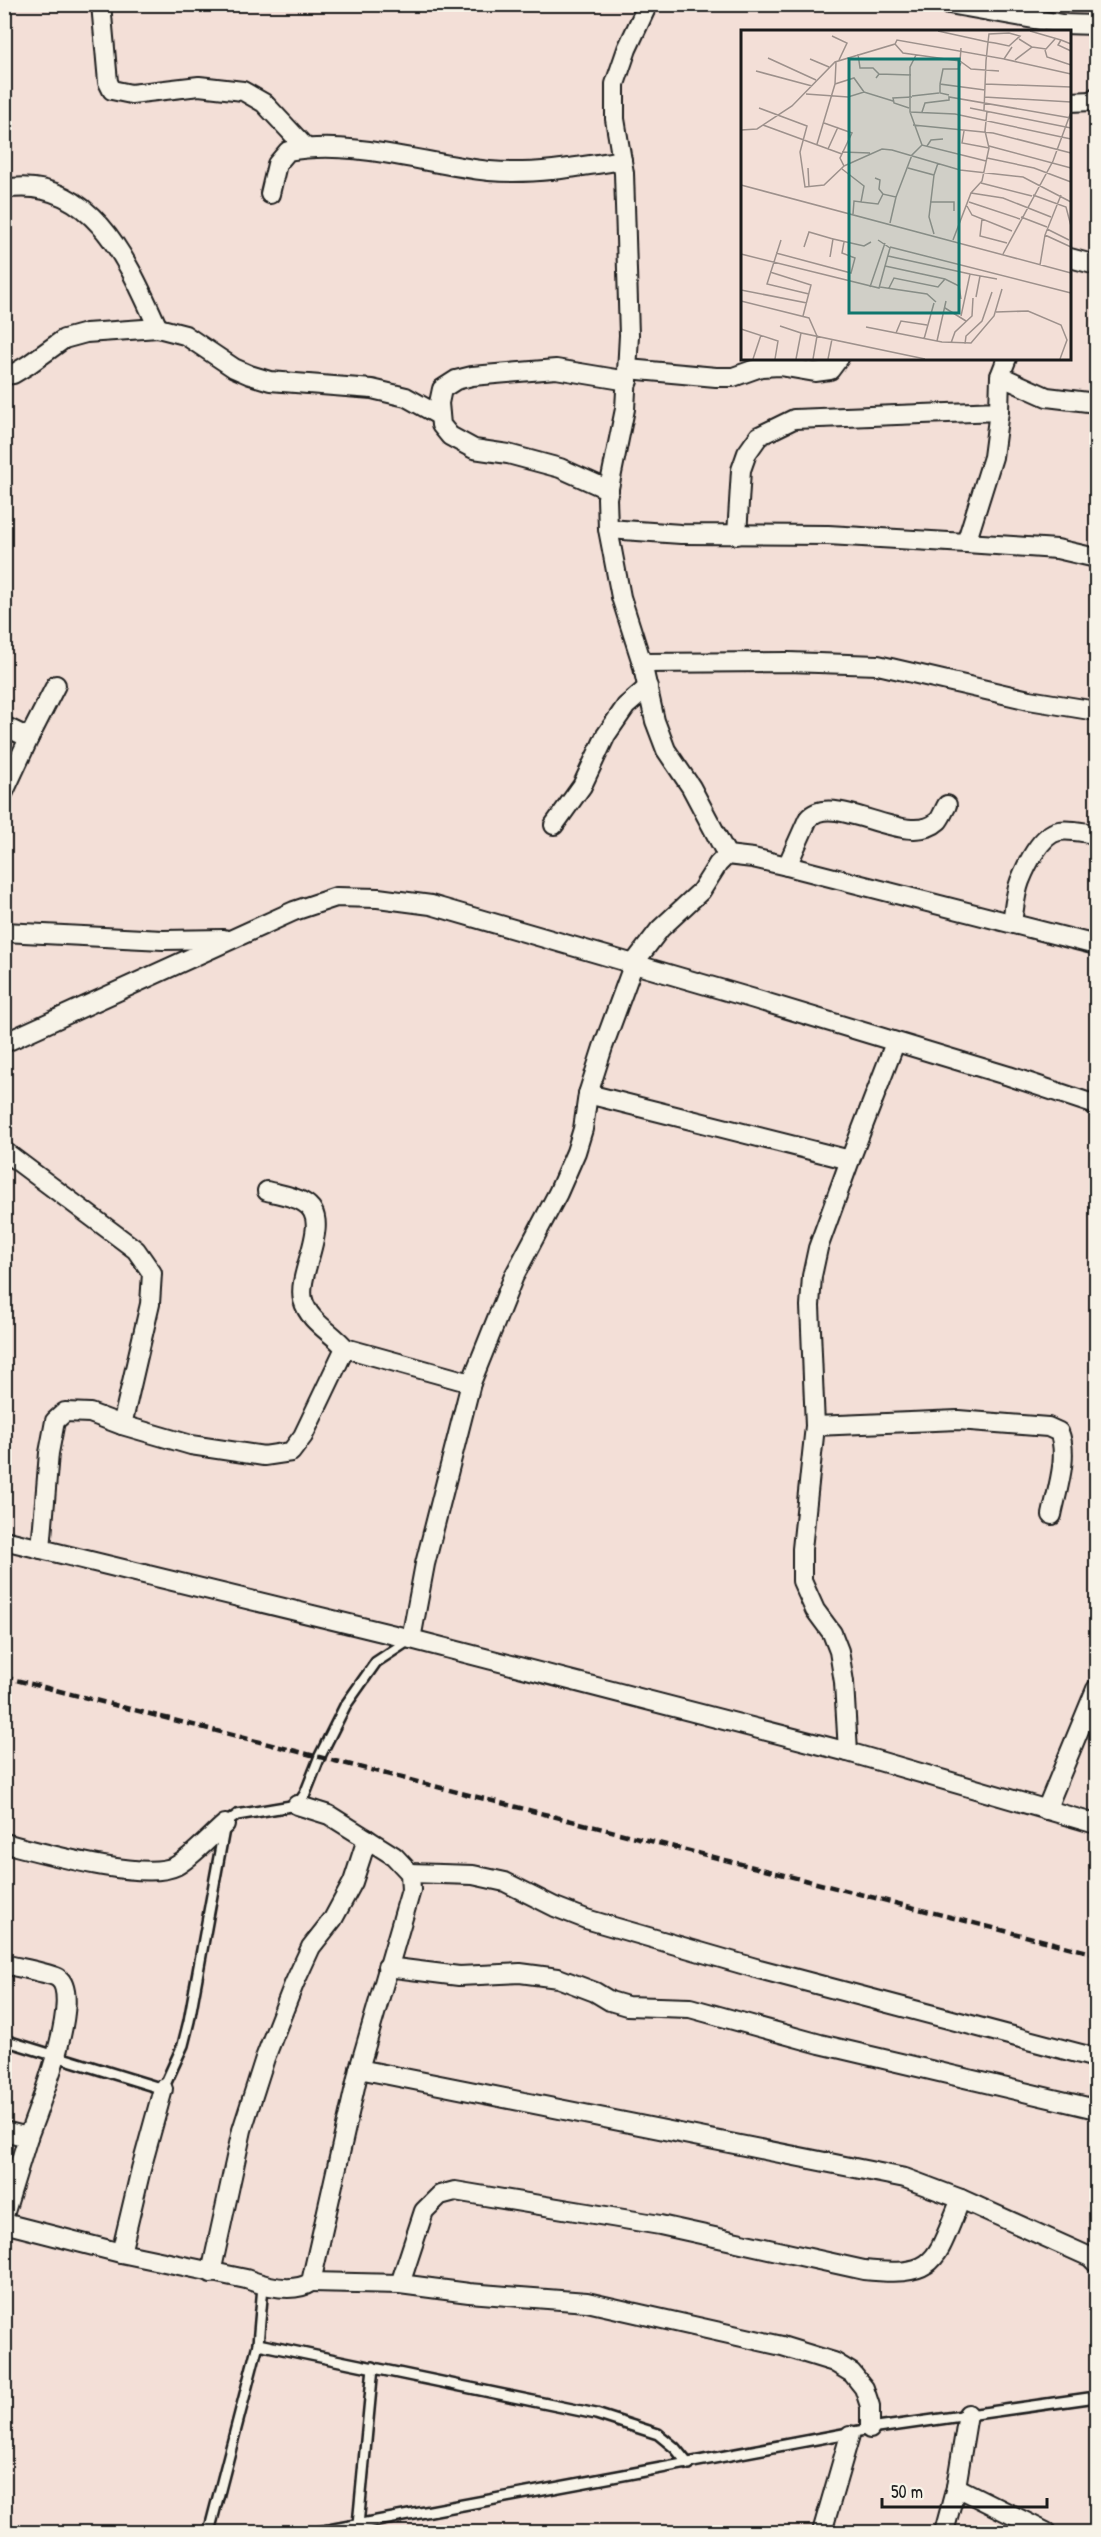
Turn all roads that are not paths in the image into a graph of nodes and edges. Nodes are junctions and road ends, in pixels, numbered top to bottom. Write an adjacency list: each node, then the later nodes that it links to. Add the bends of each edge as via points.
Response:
1 (101, 4): 7 (street, via 112,90 132,94 198,86 243,91 264,103)
2 (648, 4): 8 (street, via 615,84 615,119)
3 (949, 4): 4 (street, via 1062,24)
4 (1096, 26)
5 (1096, 97): 6 (street, via 1092,101)
6 (1071, 102)
7 (306, 148): 8 (street, via 398,154 492,171 542,170); 10 (street, via 288,151 277,164)
8 (622, 160): 17 (street)
9 (4, 189): 13 (street, via 31,188 55,194 85,209 106,229)
10 (270, 194)
11 (1071, 258): 12 (street)
12 (1096, 265)
13 (158, 328): 16 (street, via 86,333 64,339 13,374); 20 (street, via 185,335 250,375 270,381 372,389 406,397)
14 (838, 360): 17 (street, via 830,370 815,372 780,366 761,367 733,377)
15 (1005, 363): 18 (street, via 1047,397); 19 (street)
16 (4, 375)
17 (628, 375): 20 (street, via 556,369 472,376 442,389); 21 (street)
18 (1096, 403)
19 (999, 411): 23 (street, via 794,419 759,436 747,453 741,470); 24 (street, via 993,457)
20 (440, 416): 21 (street, via 441,425 450,436 474,448 560,468)
21 (609, 490): 22 (street)
22 (608, 529): 23 (street); 26 (street, via 621,597)
23 (737, 535): 24 (street, via 828,535)
24 (966, 543): 25 (street, via 1057,549)
25 (1096, 558)
26 (642, 663): 28 (street); 29 (street, via 878,665 1029,700)
27 (56, 685): 31 (street)
28 (648, 687): 34 (street, via 626,706 606,735 582,786); 36 (street, via 666,750 691,787)
29 (1096, 711)
30 (4, 726): 31 (street)
31 (29, 738): 32 (street)
32 (4, 792)
33 (947, 805): 37 (street, via 938,821 927,827 907,829 819,810 808,819)
34 (554, 825)
35 (1096, 834): 38 (street, via 1061,831 1043,842 1019,883)
36 (727, 855): 37 (street); 42 (street, via 701,891 660,929)
37 (787, 866): 38 (street)
38 (1012, 923): 41 (street)
39 (4, 932): 40 (street, via 163,940)
40 (232, 939): 42 (street, via 336,897 378,898 431,905); 43 (street)
41 (1096, 945)
42 (634, 963): 44 (street); 45 (street)
43 (4, 1043)
44 (896, 1043): 46 (street); 48 (street)
45 (588, 1094): 48 (street); 51 (street, via 576,1152 514,1276)
46 (1096, 1105)
47 (4, 1151): 52 (street, via 136,1250 152,1273 150,1304)
48 (850, 1160): 53 (street, via 818,1248 812,1276)
49 (267, 1191): 50 (street, via 303,1202 314,1212 315,1239 303,1278 303,1299 309,1315)
50 (345, 1348): 51 (street); 52 (street, via 303,1436 291,1452 264,1456 191,1445)
51 (471, 1383): 57 (street, via 425,1564)
52 (122, 1425): 56 (street, via 90,1413 65,1412 55,1421)
53 (814, 1426): 54 (street, via 958,1420 1048,1427 1059,1432 1063,1441); 59 (street, via 802,1581 839,1651)
54 (1052, 1515)
55 (4, 1540): 56 (street)
56 (41, 1549): 57 (street)
57 (411, 1638): 59 (street); 60 (lane, via 376,1662 345,1706 306,1794)
58 (1096, 1689): 61 (street)
59 (848, 1752): 61 (street)
60 (297, 1804): 62 (lane, via 237,1815); 64 (street, via 329,1815)
61 (1046, 1810): 63 (street)
62 (225, 1824): 65 (street, via 176,1866 157,1871 60,1857); 73 (lane, via 189,2021)
63 (1096, 1824)
64 (367, 1839): 66 (street, via 394,1856); 82 (street, via 353,1882 333,1920 311,1947 265,2058 242,2130)
65 (4, 1843)
66 (410, 1873): 68 (street, via 411,1890 403,1924); 71 (street, via 472,1875 505,1882 586,1919)
67 (4, 1964): 70 (street, via 58,1978 65,1988)
68 (387, 1966): 72 (street); 74 (street, via 459,1976 520,1973 558,1977 627,2006 690,2008 819,2044)
69 (4, 2040): 70 (lane)
70 (58, 2055): 73 (lane); 76 (street)
71 (1096, 2058)
72 (359, 2069): 77 (street, via 905,2178); 83 (street)
73 (163, 2089): 80 (street)
74 (1096, 2109)
75 (4, 2131): 76 (street)
76 (28, 2137): 78 (street)
77 (961, 2199): 81 (street); 84 (street, via 937,2257 925,2266 891,2273 660,2225 455,2191 440,2195 424,2211)
78 (4, 2216)
79 (4, 2223): 80 (street)
80 (121, 2253): 82 (street)
81 (1096, 2263)
82 (211, 2273): 85 (street)
83 (311, 2282): 84 (street); 85 (street, via 304,2287)
84 (400, 2284): 90 (street, via 587,2302 810,2354 852,2373 864,2388 870,2406)
85 (262, 2286): 86 (lane)
86 (258, 2344): 87 (lane); 95 (lane)
87 (372, 2367): 92 (lane, via 634,2425 658,2434); 94 (lane)
88 (1096, 2397): 89 (lane)
89 (968, 2414): 90 (lane); 93 (street)
90 (870, 2429): 91 (lane)
91 (850, 2435): 92 (lane); 97 (street)
92 (689, 2465): 94 (lane)
93 (956, 2487): 98 (street); 99 (street)
94 (358, 2524): 96 (lane)
95 (209, 2532)
96 (318, 2532)
97 (822, 2532)
98 (944, 2532)
99 (1046, 2532)

